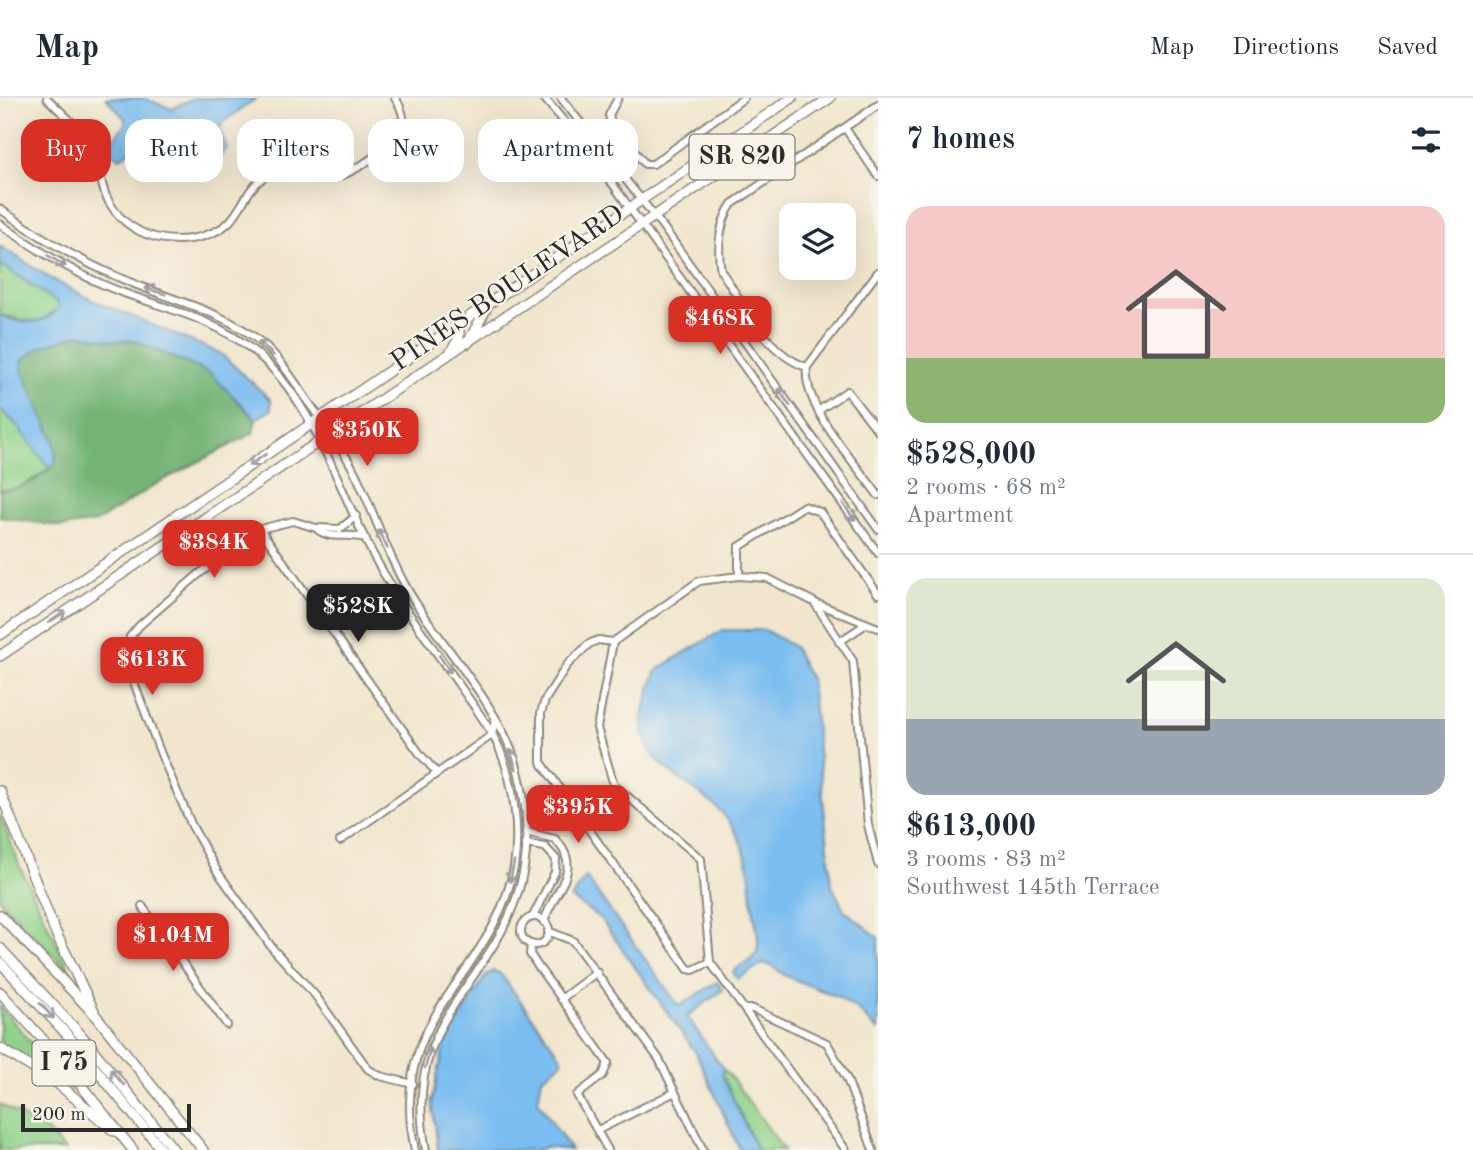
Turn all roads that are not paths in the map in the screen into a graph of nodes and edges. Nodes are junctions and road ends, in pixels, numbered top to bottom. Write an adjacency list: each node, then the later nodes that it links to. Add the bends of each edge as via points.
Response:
1 (47, 98): 2 (street, via 90,145 104,192 121,216 152,238 179,241 198,239 234,218 264,177 287,170 339,176 396,141 404,122)
2 (395, 98)
3 (544, 98): 14 (street)
4 (561, 98): 12 (street)
5 (618, 98): 6 (street, via 609,116 611,123 645,164 653,164)
6 (744, 98)
7 (793, 98): 12 (highway, PINES BOULEVARD / SR 820)
8 (830, 98): 15 (highway, PINES BOULEVARD / SR 820)
9 (878, 105): 10 (street)
10 (845, 128): 11 (street); 23 (street, via 732,204 719,250 721,271 777,351)
11 (878, 176)
12 (642, 201): 14 (highway, PINES BOULEVARD / SR 820); 15 (street)
13 (0, 209): 25 (street, one-way to 13, via 265,346 243,329 189,302 138,286 75,257)
14 (631, 209): 17 (street); 19 (highway, PINES BOULEVARD / SR 820)
15 (655, 217): 17 (highway, PINES BOULEVARD / SR 820); 35 (street, one-way to 15)
16 (0, 224): 26 (street, one-way to 26, via 69,268 123,293 215,324 237,338 271,368)
17 (643, 225): 21 (highway, PINES BOULEVARD / SR 820); 37 (street, one-way to 37)
18 (878, 272): 23 (street)
19 (489, 304): 20 (highway, PINES BOULEVARD / SR 820); 21 (highway)
20 (459, 324): 22 (highway, via 459,338); 25 (highway, PINES BOULEVARD / SR 820)
21 (468, 343): 22 (highway, PINES BOULEVARD / SR 820)
22 (449, 356): 28 (highway, PINES BOULEVARD / SR 820)
23 (807, 367): 24 (street, via 807,392)
24 (818, 411): 27 (street, via 847,391); 30 (street)
25 (320, 418): 26 (highway, PINES BOULEVARD / SR 820); 28 (street)
26 (310, 425): 29 (street); 43 (highway, PINES BOULEVARD / SR 820, one-way to 43)
27 (878, 431)
28 (331, 435): 29 (highway, PINES BOULEVARD / SR 820); 32 (street, via 359,481)
29 (320, 443): 31 (street); 46 (highway, PINES BOULEVARD / SR 820, one-way to 29)
30 (878, 495)
31 (356, 516): 33 (street, via 340,529); 36 (street)
32 (373, 518): 36 (street, via 366,524); 47 (street, one-way to 32, via 407,589)
33 (316, 528): 34 (street, via 293,522); 36 (street, via 325,535)
34 (260, 529): 49 (street); 73 (street, via 139,626 130,637 125,666 217,872 368,1069)
35 (878, 529)
36 (364, 536): 48 (street, one-way to 48)
37 (878, 552)
38 (739, 576): 39 (street, via 739,547 798,508 809,506 820,512); 40 (street, via 767,578); 44 (street, via 699,581)
39 (878, 594)
40 (814, 602): 41 (street); 45 (street)
41 (866, 624): 42 (street); 45 (street)
42 (878, 628)
43 (0, 635)
44 (613, 642): 65 (street, via 597,734 614,785 701,859); 65 (street, via 598,640 589,645 567,666 545,701 541,762 688,969)
45 (839, 642): 56 (street, via 856,668 868,825)
46 (0, 656)
47 (495, 720): 48 (street); 52 (street, one-way to 47, via 515,761)
48 (492, 735): 49 (street); 51 (street, via 506,769)
49 (437, 773): 53 (street)
50 (0, 791): 70 (highway, via 54,929)
51 (517, 832): 52 (street); 54 (street)
52 (527, 832): 55 (street); 60 (street, via 555,839 568,858 566,877)
53 (340, 841)
54 (516, 844): 55 (street); 73 (street, one-way to 73, via 502,907 424,1034)
55 (526, 844): 59 (street, via 545,847 556,859 555,872); 74 (street, one-way to 55, via 433,1039 512,911)
56 (878, 864)
57 (142, 906): 71 (street)
58 (0, 915): 70 (highway, I 75)
59 (533, 916): 60 (street); 62 (street, via 521,928)
60 (544, 922): 61 (street)
61 (548, 931): 62 (street, via 545,941); 66 (street, via 573,941)
62 (531, 944): 68 (street, via 530,954)
63 (0, 948): 80 (highway, one-way to 63, via 81,1035)
64 (0, 961): 79 (highway, one-way to 79)
65 (710, 962): 69 (street)
66 (597, 972): 68 (street); 75 (street, via 659,1059)
67 (0, 992): 77 (highway, I 75)
68 (561, 999): 76 (street, via 608,1063 603,1075 577,1094)
69 (746, 1009): 86 (street); 87 (street, via 827,1043 847,1079)
70 (97, 1017): 81 (highway, I 75)
71 (227, 1025)
72 (0, 1048): 77 (highway, via 57,1083)
73 (411, 1083): 74 (street); 82 (street)
74 (422, 1085): 83 (street)
75 (675, 1092): 76 (street); 85 (street)
76 (598, 1130): 84 (street)
77 (124, 1138): 78 (highway, I 75)
78 (132, 1150)
79 (162, 1150)
80 (174, 1150)
81 (203, 1150)
82 (415, 1150)
83 (426, 1150)
84 (608, 1150)
85 (703, 1150)
86 (845, 1150)
87 (873, 1150)

